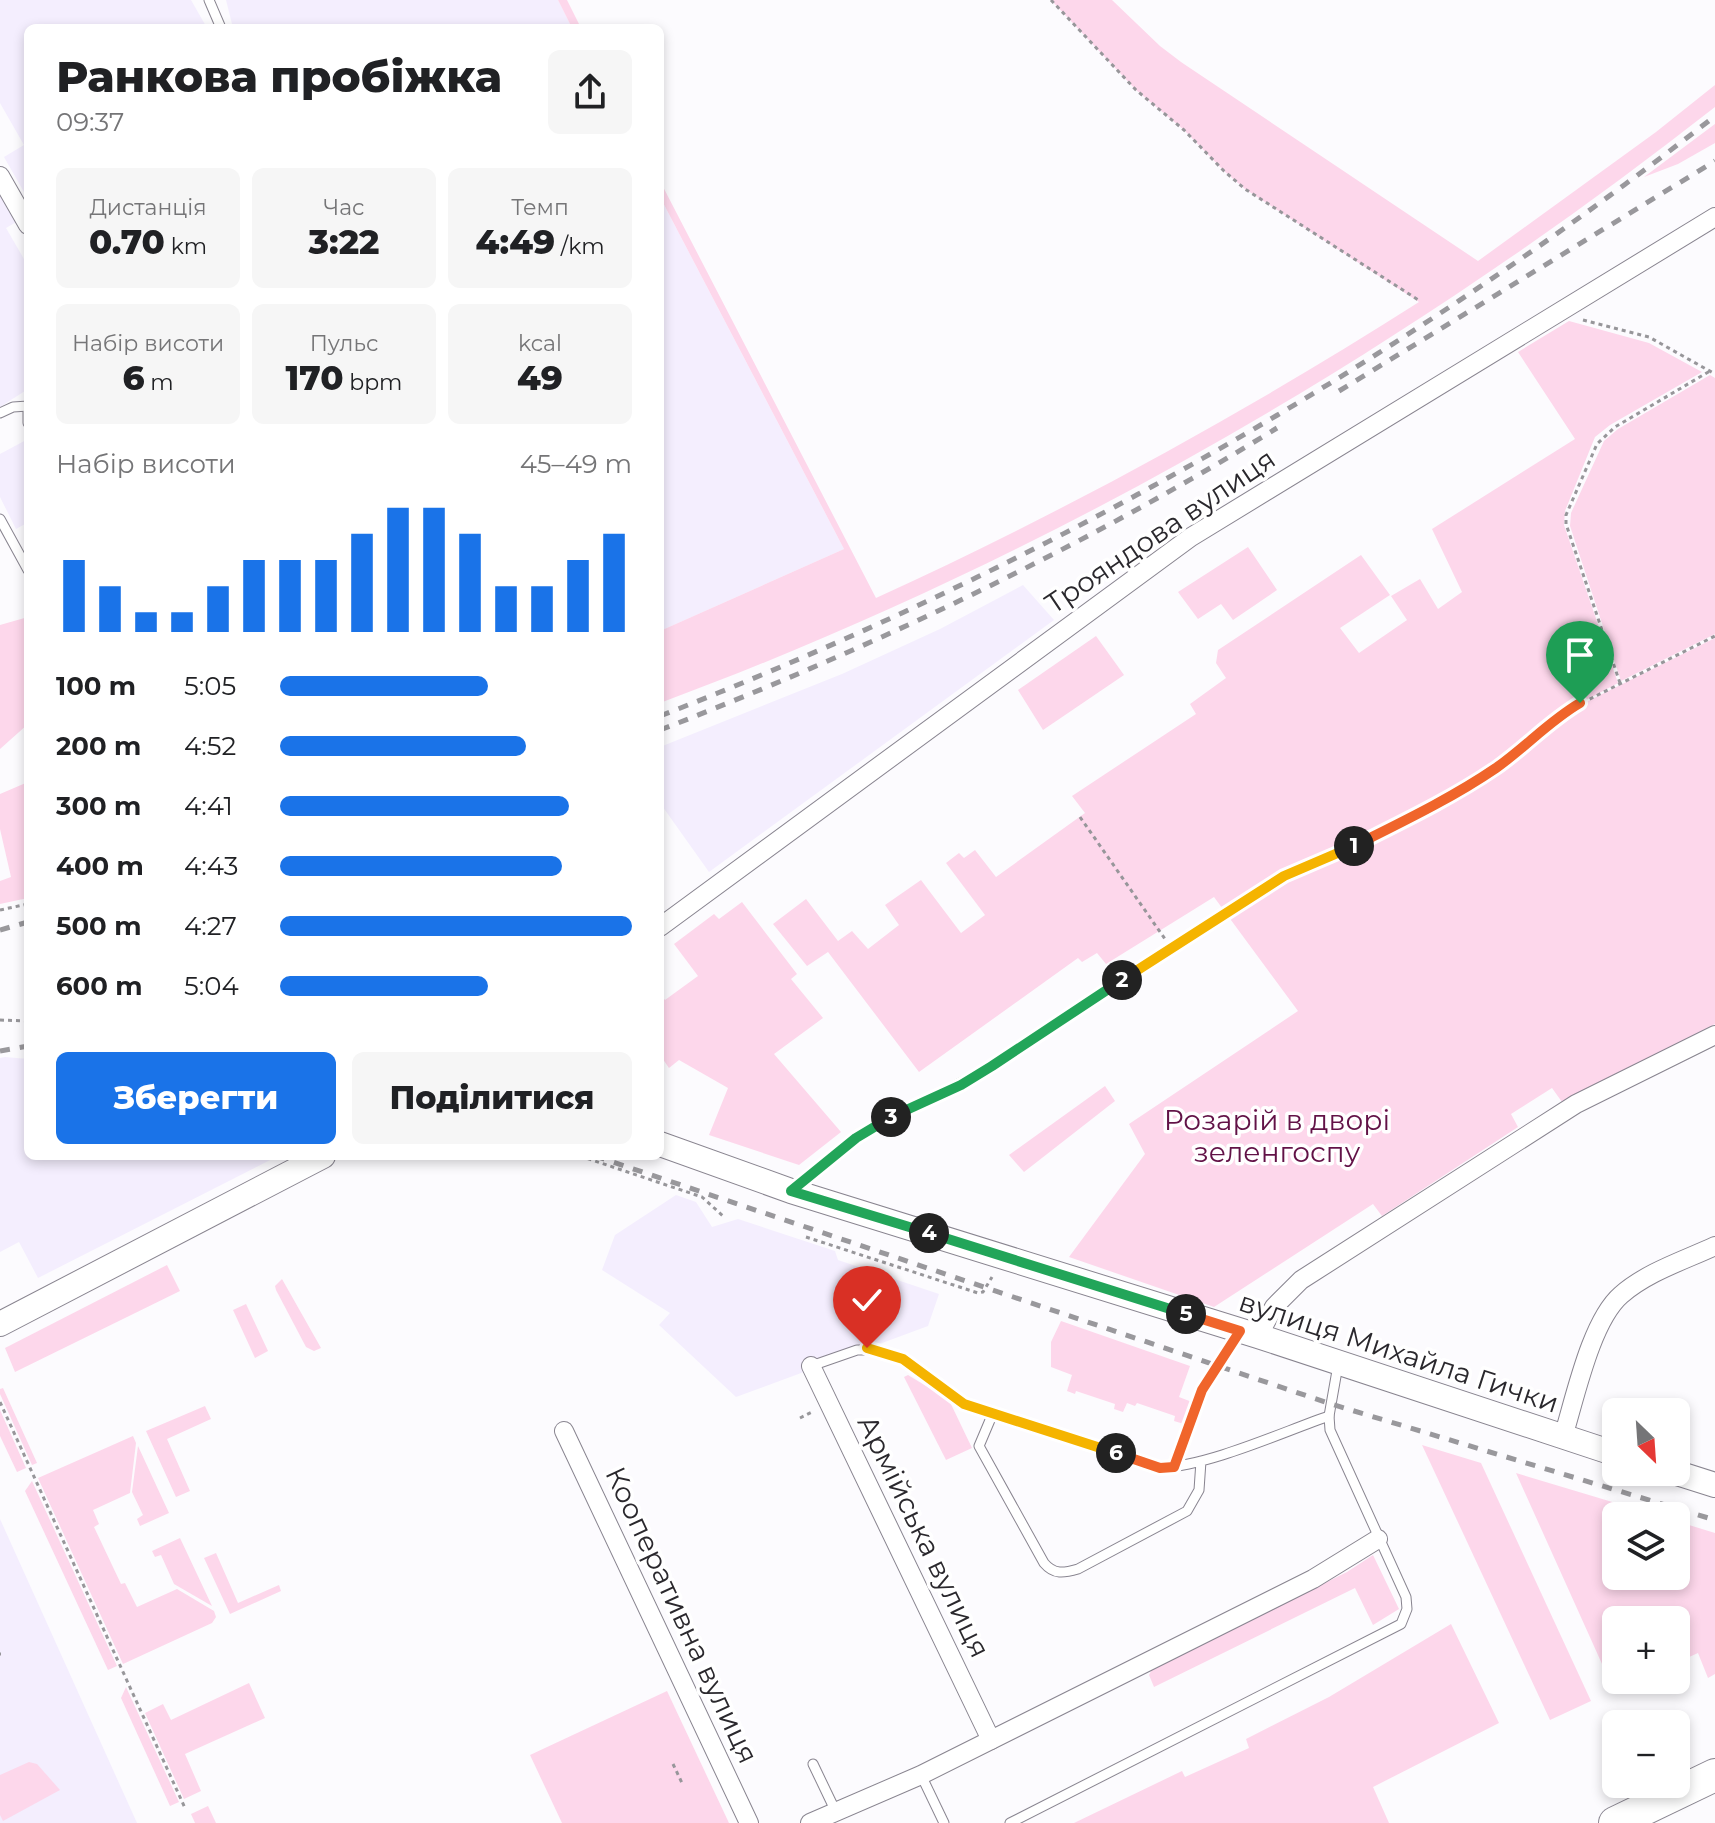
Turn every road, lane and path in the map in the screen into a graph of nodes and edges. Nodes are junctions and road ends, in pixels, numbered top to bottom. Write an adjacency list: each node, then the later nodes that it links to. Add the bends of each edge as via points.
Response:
1 (209, 0): 3 (lane)
2 (1051, 0): 7 (path, via 1136,90 1245,189)
3 (219, 24)
4 (0, 176): 6 (street)
5 (1715, 217): 8 (street, Трояндова вулиця)
6 (24, 218)
7 (1420, 301)
8 (1556, 314): 9 (path, via 1649,337); 21 (street, Трояндова вулиця, via 1191,537)
9 (1710, 371): 10 (path); 16 (path, via 1602,437 1566,515)
10 (1715, 374)
11 (24, 407): 12 (lane)
12 (0, 413)
13 (0, 519): 14 (lane)
14 (24, 563)
15 (1715, 636): 16 (path)
16 (1620, 683): 18 (path, via 1564,712 1473,783)
17 (1080, 817): 22 (path)
18 (1284, 876): 22 (lane)
19 (24, 905): 20 (path)
20 (0, 910)
21 (664, 924)
22 (1171, 948): 29 (lane, via 992,1066 856,1138)
23 (0, 1020): 24 (path)
24 (24, 1021)
25 (1715, 1035): 35 (street, via 1565,1111 1301,1280)
26 (664, 1145): 29 (street, вулиця Михайла Гички)
27 (315, 1160): 34 (street)
28 (592, 1160): 30 (path, via 702,1197)
29 (791, 1191): 33 (street, вулиця Михайла Гички)
30 (723, 1216)
31 (806, 1237): 33 (path, via 978,1293)
32 (1715, 1246): 42 (street, via 1637,1283 1612,1304 1597,1329)
33 (1005, 1257): 35 (street, вулиця Михайла Гички)
34 (0, 1324)
35 (1249, 1334): 36 (street, вулиця Михайла Гички); 45 (path, via 1202,1390)
36 (1338, 1363): 40 (lane); 42 (street, вулиця Михайла Гички)
37 (811, 1366): 39 (lane, Армійська вулиця, via 857,1350 877,1350 903,1359 964,1404); 49 (street, Армійська вулиця)
38 (0, 1402): 55 (path)
39 (993, 1413): 44 (lane, via 979,1446 1044,1563 1061,1573 1187,1511 1199,1490); 45 (lane, Армійська вулиця, via 1160,1468)
40 (1329, 1416): 44 (lane, Армійська вулиця); 48 (lane, via 1336,1446)
41 (564, 1431): 57 (street, Кооперативна вулиця)
42 (1563, 1437): 43 (street, вулиця Михайла Гички)
43 (1602, 1450)
44 (1201, 1461): 45 (lane, Армійська вулиця)
45 (1174, 1467)
46 (1690, 1477): 47 (street)
47 (1715, 1485)
48 (1378, 1539): 49 (street, via 1335,1568); 60 (lane, via 1406,1597 1405,1617 1394,1630)
49 (991, 1740): 52 (street)
50 (673, 1764): 54 (path)
51 (813, 1764): 56 (lane)
52 (921, 1775): 56 (street); 59 (lane)
53 (1715, 1775): 61 (highway)
54 (682, 1783)
55 (185, 1808)
56 (836, 1812): 58 (street)
57 (749, 1823)
58 (810, 1823)
59 (944, 1823)
60 (1010, 1823)
61 (1615, 1823)

